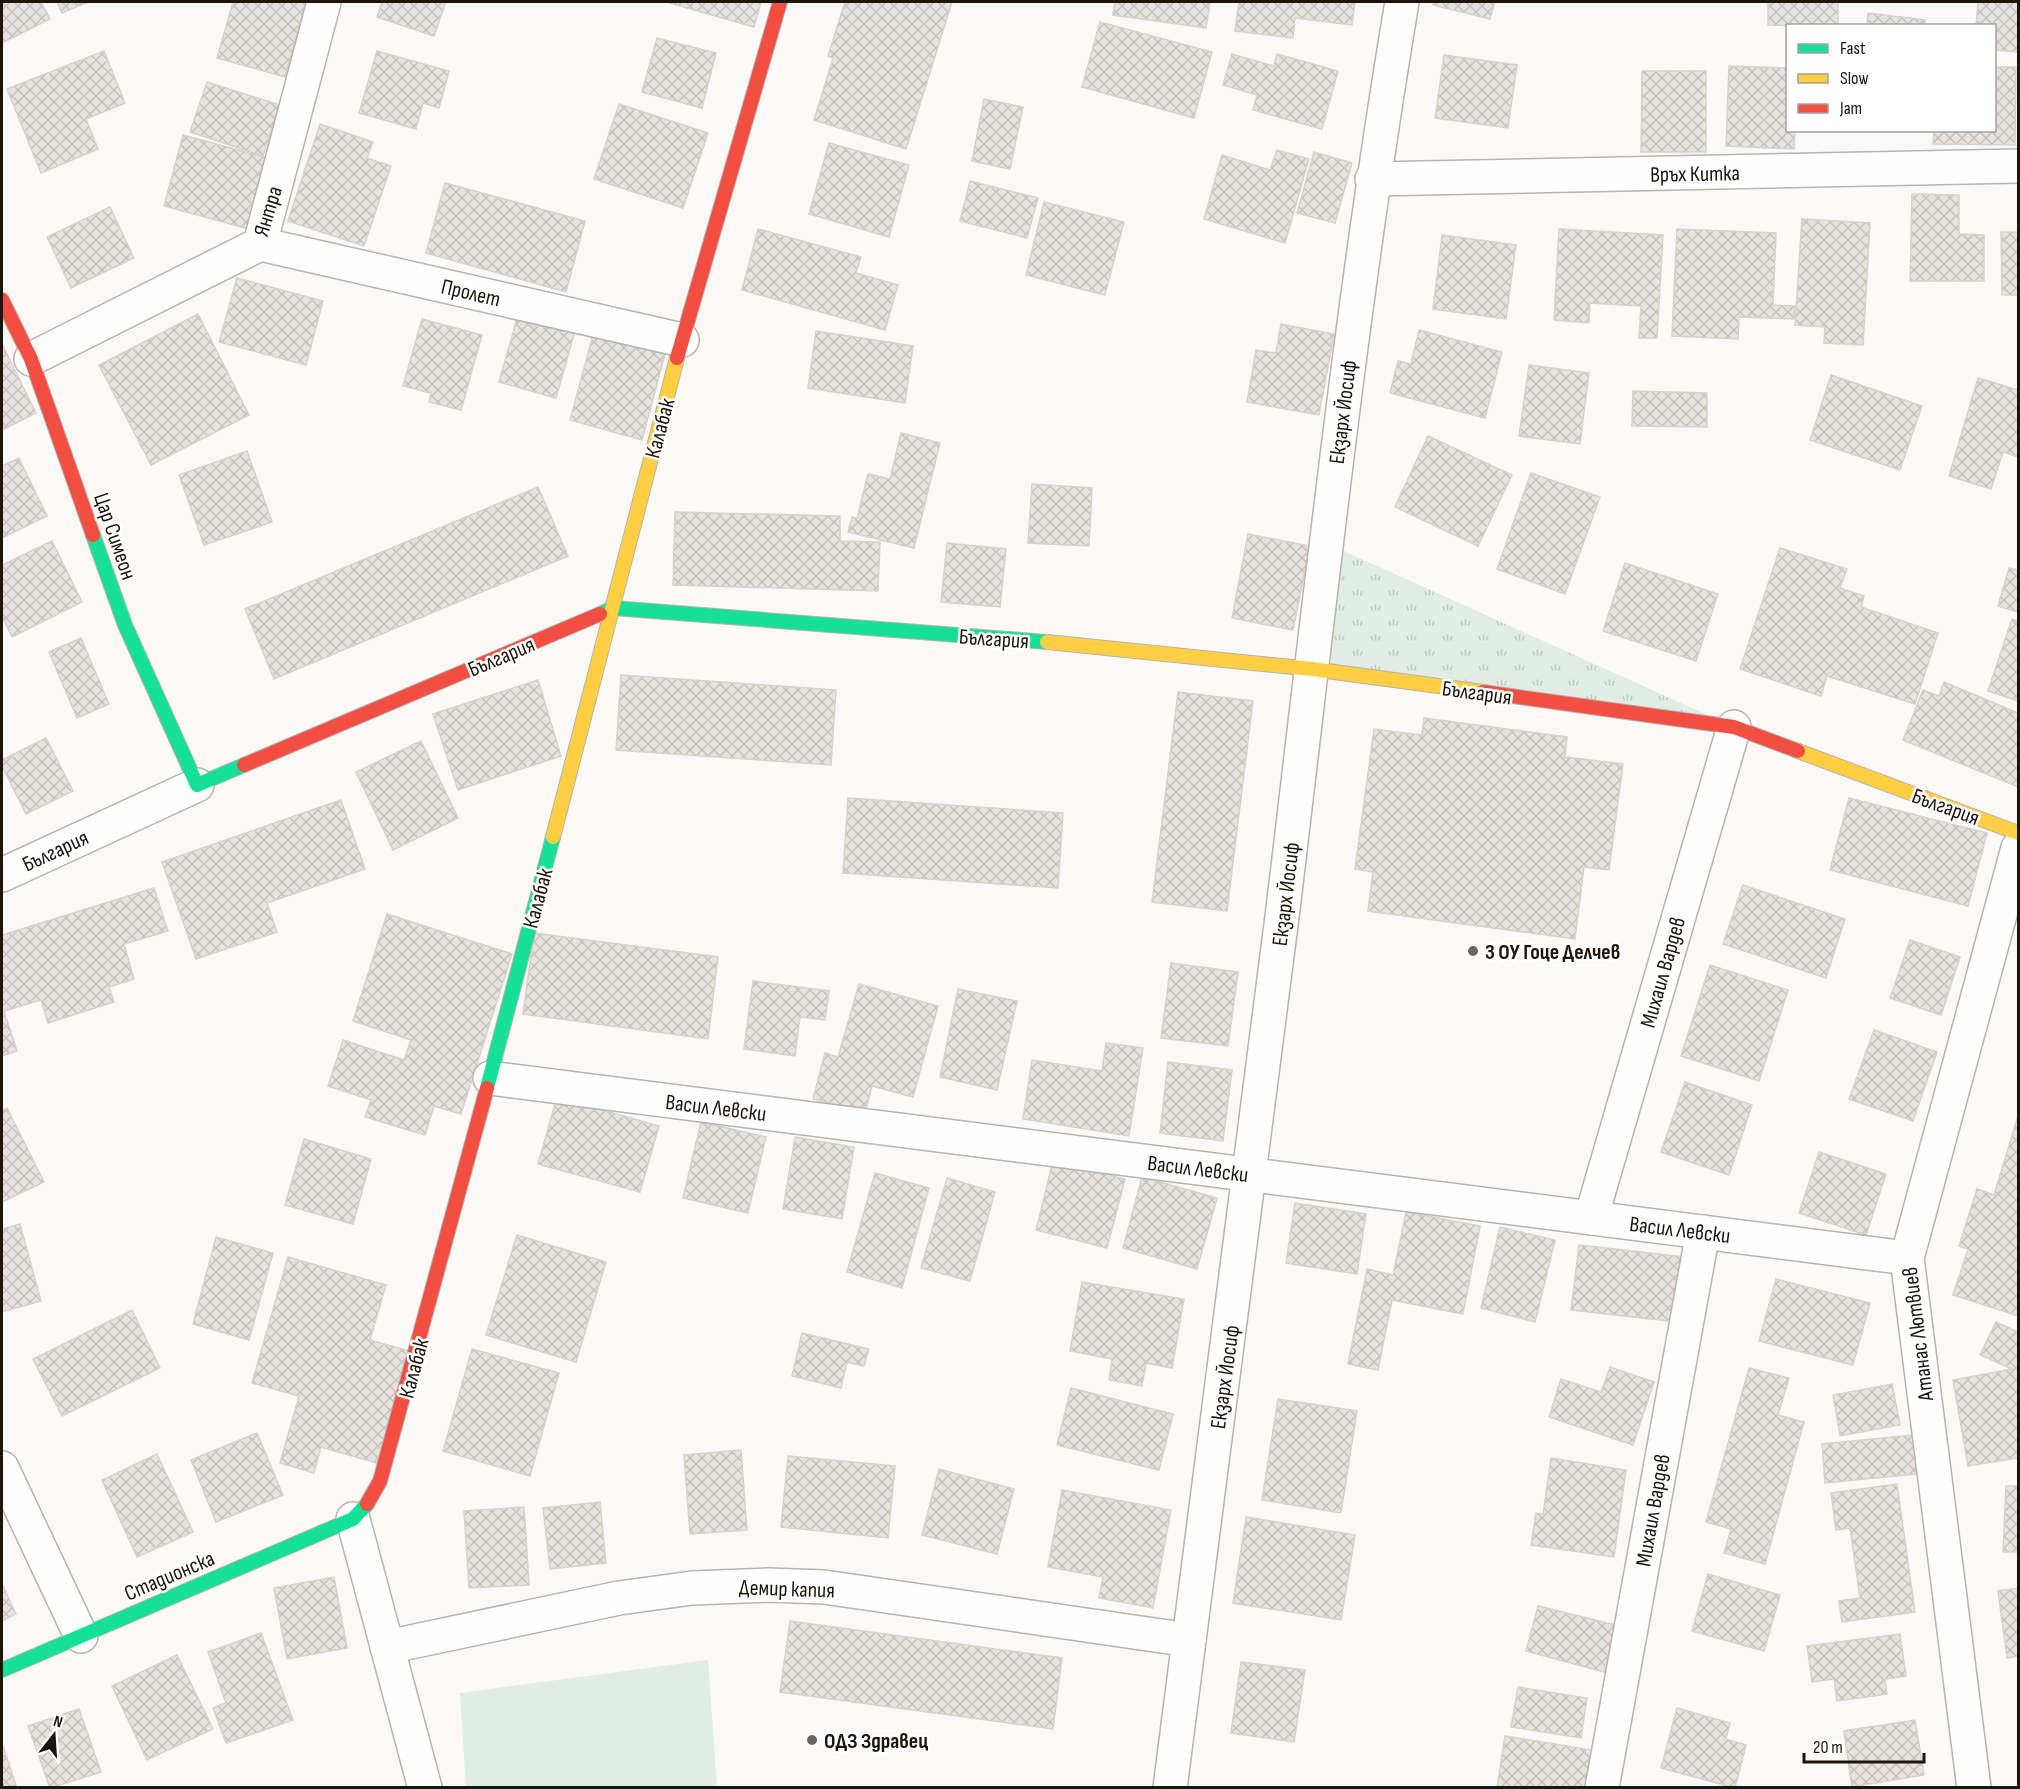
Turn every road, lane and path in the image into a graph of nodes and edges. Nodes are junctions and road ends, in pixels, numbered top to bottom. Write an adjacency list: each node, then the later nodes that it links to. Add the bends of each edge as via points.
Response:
1 (324, 2): 6 (street, Янтра)
2 (780, 2): 8 (street, Калабак)
3 (1402, 2): 5 (street, Екзарх Йосиф)
4 (2019, 166): 5 (street, Връх Китка)
5 (1372, 179): 11 (street, Екзарх Йосиф, via 1324,542)
6 (260, 244): 8 (street, Пролет); 9 (street, Янтра)
7 (2, 300): 9 (street, Цар Симеон)
8 (682, 340): 10 (street, Калабак)
9 (31, 359): 13 (street, Цар Симеон, via 125,625)
10 (613, 608): 11 (street, България, via 1074,644); 13 (street, България); 17 (street, Калабак)
11 (1312, 669): 12 (street, България); 18 (street, Екзарх Йосиф)
12 (1734, 727): 14 (street, България); 19 (street, Михаил Вардев)
13 (197, 785): 16 (street, България)
14 (2019, 833)
15 (2019, 848): 21 (street, Атанас Лютвиев)
16 (2, 875)
17 (490, 1078): 18 (street, Васил Левски); 23 (street, Калабак, via 390,1453 370,1501)
18 (1251, 1174): 19 (street, Васил Левски); 25 (street, Екзарх Йосиф)
19 (1591, 1218): 20 (street, Васил Левски)
20 (1703, 1232): 21 (street, Васил Левски); 31 (street, Михаил Вардев)
21 (1907, 1258): 28 (street, Атанас Лютвиев)
22 (2, 1468): 24 (street)
23 (352, 1519): 24 (street, Стадионска); 26 (street)
24 (81, 1636): 27 (street, Стадионска)
25 (1190, 1640): 26 (street, Демир капия, via 824,1587 768,1585 692,1588 619,1598); 30 (street, Екзарх Йосиф)
26 (387, 1647): 29 (street)
27 (2, 1670)
28 (1972, 1774): 32 (street, Атанас Лютвиев)
29 (424, 1788)
30 (1170, 1788)
31 (1602, 1788)
32 (1997, 1788)

